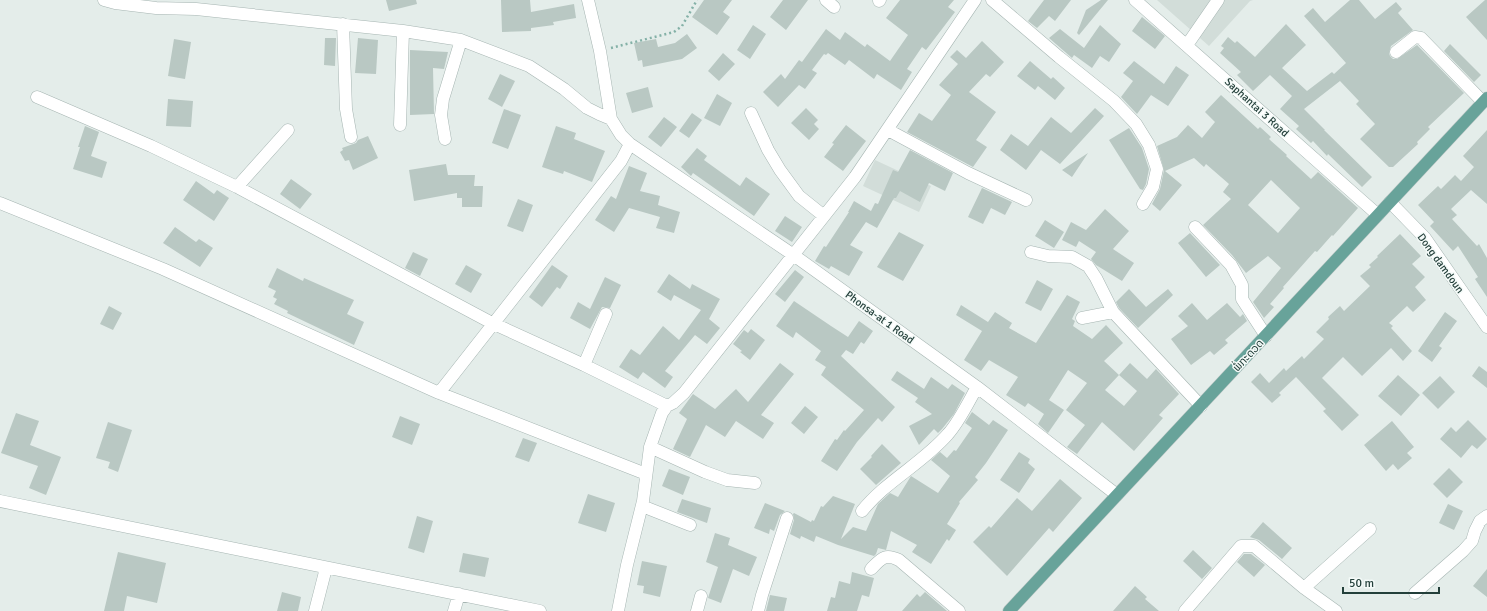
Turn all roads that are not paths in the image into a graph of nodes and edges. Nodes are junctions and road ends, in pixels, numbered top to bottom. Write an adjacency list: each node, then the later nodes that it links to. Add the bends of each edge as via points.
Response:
1 (104, 0): 7 (street, via 156,8)
2 (588, 0): 16 (street, via 600,51)
3 (975, 0): 19 (street)
4 (992, 0): 27 (street, via 1114,101 1136,124 1149,145 1157,169 1153,187)
5 (1135, 0): 11 (street, Saphantai 3 Road)
6 (1218, 0): 11 (street)
7 (200, 4): 8 (street)
8 (343, 24): 9 (street); 20 (street, via 346,109)
9 (403, 30): 10 (street); 17 (street)
10 (461, 40): 16 (street, via 529,66 587,108); 21 (street, via 443,99 441,115)
11 (1187, 45): 28 (street, Saphantai 3 Road)
12 (1396, 52): 14 (street, via 1415,37 1421,38)
13 (37, 97): 23 (street, via 151,146)
14 (1485, 100): 26 (main road, ພໍ່ກະດວດ)
15 (751, 113): 29 (street, via 780,170 799,196)
16 (611, 119): 22 (street, Phonsa-at 1 Road, via 621,135)
17 (400, 125)
18 (288, 130): 23 (street)
19 (888, 130): 24 (street, via 968,173); 29 (street)
20 (351, 137)
21 (445, 139)
22 (633, 147): 32 (street, Phonsa-at 1 Road); 36 (street)
23 (237, 187): 36 (street)
24 (1026, 200)
25 (0, 202): 41 (street, via 163,269)
26 (1390, 202): 28 (main road, ພໍ່ກະດວດ); 37 (street, Dong damdoun, via 1425,238)
27 (1143, 204)
28 (1378, 215): 38 (main road, ພໍ່ກະດວດ)
29 (824, 216): 32 (street)
30 (1195, 227): 38 (street, via 1231,265 1242,285 1242,299)
31 (1031, 252): 33 (street, via 1072,258 1088,266)
32 (792, 254): 40 (street, Phonsa-at 1 Road); 42 (street, via 684,393)
33 (1113, 312): 35 (street); 43 (street)
34 (606, 314): 39 (street)
35 (1082, 318)
36 (492, 323): 39 (street); 41 (street)
37 (1487, 327)
38 (1266, 336): 43 (main road, ພໍ່ກະດວດ)
39 (584, 365): 42 (street)
40 (977, 387): 47 (street, Phonsa-at 1 Road); 50 (street, via 949,433 873,498)
41 (439, 393): 45 (street)
42 (667, 406): 44 (street)
43 (1201, 406): 47 (main road, ພໍ່ກະດວດ)
44 (650, 446): 45 (street); 46 (street, via 727,480)
45 (646, 474): 49 (street)
46 (755, 483)
47 (1117, 495): 68 (main road, ພໍ່ກະດວດ)
48 (0, 501): 55 (street)
49 (642, 506): 53 (street); 64 (street)
50 (862, 511)
51 (1487, 516): 58 (street, via 1480,521 1472,541 1463,551)
52 (788, 518): 66 (street)
53 (690, 525)
54 (1370, 529): 57 (street)
55 (326, 568): 59 (street); 61 (street)
56 (871, 569): 67 (street, via 883,558 890,556 899,560)
57 (1304, 588): 69 (street, via 1254,546 1241,546); 70 (street)
58 (1414, 593)
59 (459, 594): 62 (street); 63 (street)
60 (701, 596): 65 (street)
61 (314, 611)
62 (454, 611)
63 (540, 611)
64 (618, 611)
65 (698, 611)
66 (758, 611)
67 (959, 611)
68 (1009, 611)
69 (1185, 611)
70 (1336, 611)

